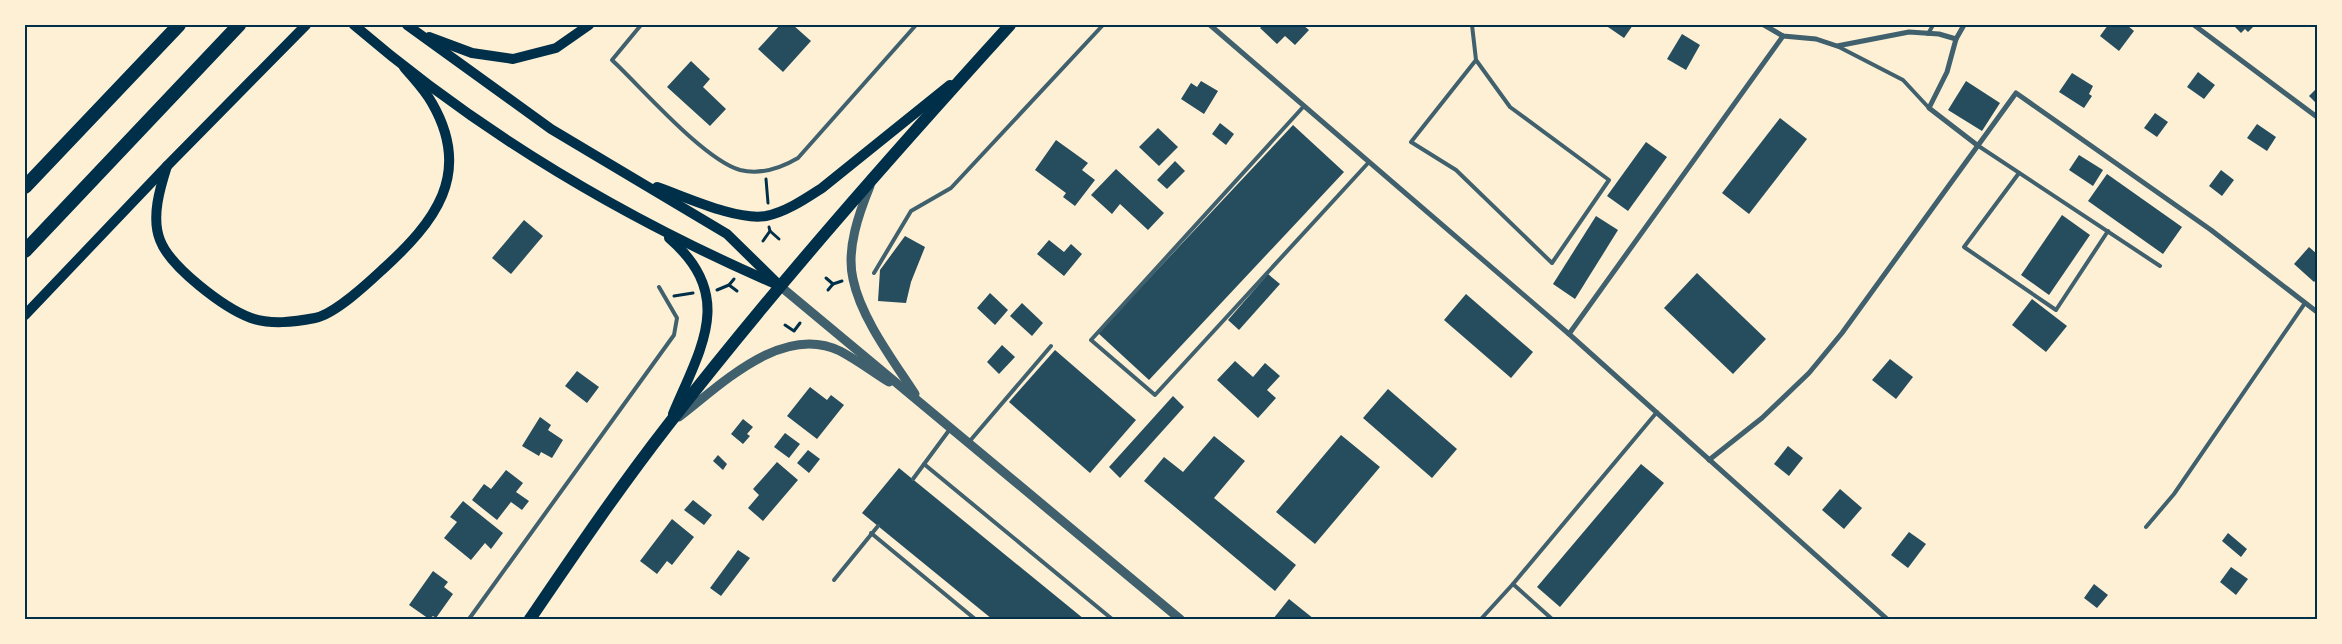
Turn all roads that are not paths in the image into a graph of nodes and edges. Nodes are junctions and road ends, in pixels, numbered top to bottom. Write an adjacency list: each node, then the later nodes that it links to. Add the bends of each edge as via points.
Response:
1 (179, 25): 33 (highway)
2 (239, 25): 36 (highway)
3 (306, 25): 29 (main road)
4 (354, 25): 22 (main road)
5 (589, 25): 16 (main road, via 556,48 513,59 472,53)
6 (641, 25): 7 (lane, via 612,60 701,146 721,162 741,170 779,168 798,158)
7 (916, 25)
8 (1010, 25): 23 (main road)
9 (1103, 25): 38 (lane, via 951,188 911,211)
10 (1210, 25): 24 (street)
11 (1472, 25): 21 (lane)
12 (1764, 25): 18 (street)
13 (1933, 25): 17 (lane)
14 (1964, 25): 19 (street)
15 (2194, 25): 26 (street)
16 (411, 28): 32 (main road, via 551,129)
17 (1928, 34): 19 (street); 20 (street, via 1909,32)
18 (1783, 36): 20 (street, via 1816,39); 44 (street)
19 (1956, 40): 25 (street, via 1947,72)
20 (1837, 46): 25 (lane, via 1903,80)
21 (1476, 60): 21 (lane, via 1411,142 1456,170 1552,263 1609,180 1510,107)
22 (404, 67): 29 (main road, via 432,102 446,136 451,162 445,189 432,217 402,252 354,295 317,318 281,323 251,318 215,298 179,268 160,241 157,219); 34 (main road, via 536,160)
23 (970, 69): 31 (main road); 32 (main road, via 822,188 801,202 768,216 738,215)
24 (1304, 106): 28 (street); 28 (lane, via 1091,340 1155,395)
25 (1929, 108): 27 (street)
26 (2317, 117)
27 (1977, 144): 30 (lane); 41 (street, via 2016,93 2212,230); 51 (street, via 1916,233 1809,372 1762,418)
28 (1369, 162): 44 (street)
29 (167, 166): 43 (main road)
30 (2019, 172): 35 (lane); 35 (lane, via 1964,246 2056,310)
31 (874, 175): 39 (main road); 46 (street, via 861,207 855,235 852,278 877,334)
32 (636, 179): 39 (main road, via 727,234)
33 (25, 187)
34 (659, 229): 39 (main road); 48 (main road, via 683,250 698,269 708,311 705,337)
35 (2108, 231): 37 (lane)
36 (25, 251)
37 (2160, 266)
38 (874, 273)
39 (780, 286): 46 (street); 48 (main road)
40 (659, 287): 59 (lane, via 677,318 674,335)
41 (2305, 303): 42 (street); 55 (lane, via 2174,494)
42 (2317, 312)
43 (25, 315)
44 (1569, 334): 47 (street)
45 (1051, 346): 50 (lane)
46 (919, 400): 48 (street, via 839,351 813,344 794,345 756,359); 49 (street)
47 (1657, 412): 51 (street); 58 (lane)
48 (668, 425): 60 (main road)
49 (952, 427): 50 (street); 52 (lane)
50 (969, 442): 63 (street)
51 (1709, 460): 66 (street)
52 (924, 464): 53 (lane); 62 (lane)
53 (913, 479)
54 (878, 526): 56 (lane)
55 (2146, 527)
56 (871, 534): 57 (lane); 61 (lane)
57 (834, 580)
58 (1513, 584): 64 (lane); 65 (lane)
59 (469, 619)
60 (530, 619)
61 (974, 619)
62 (1112, 619)
63 (1180, 619)
64 (1481, 619)
65 (1552, 619)
66 (1887, 619)

